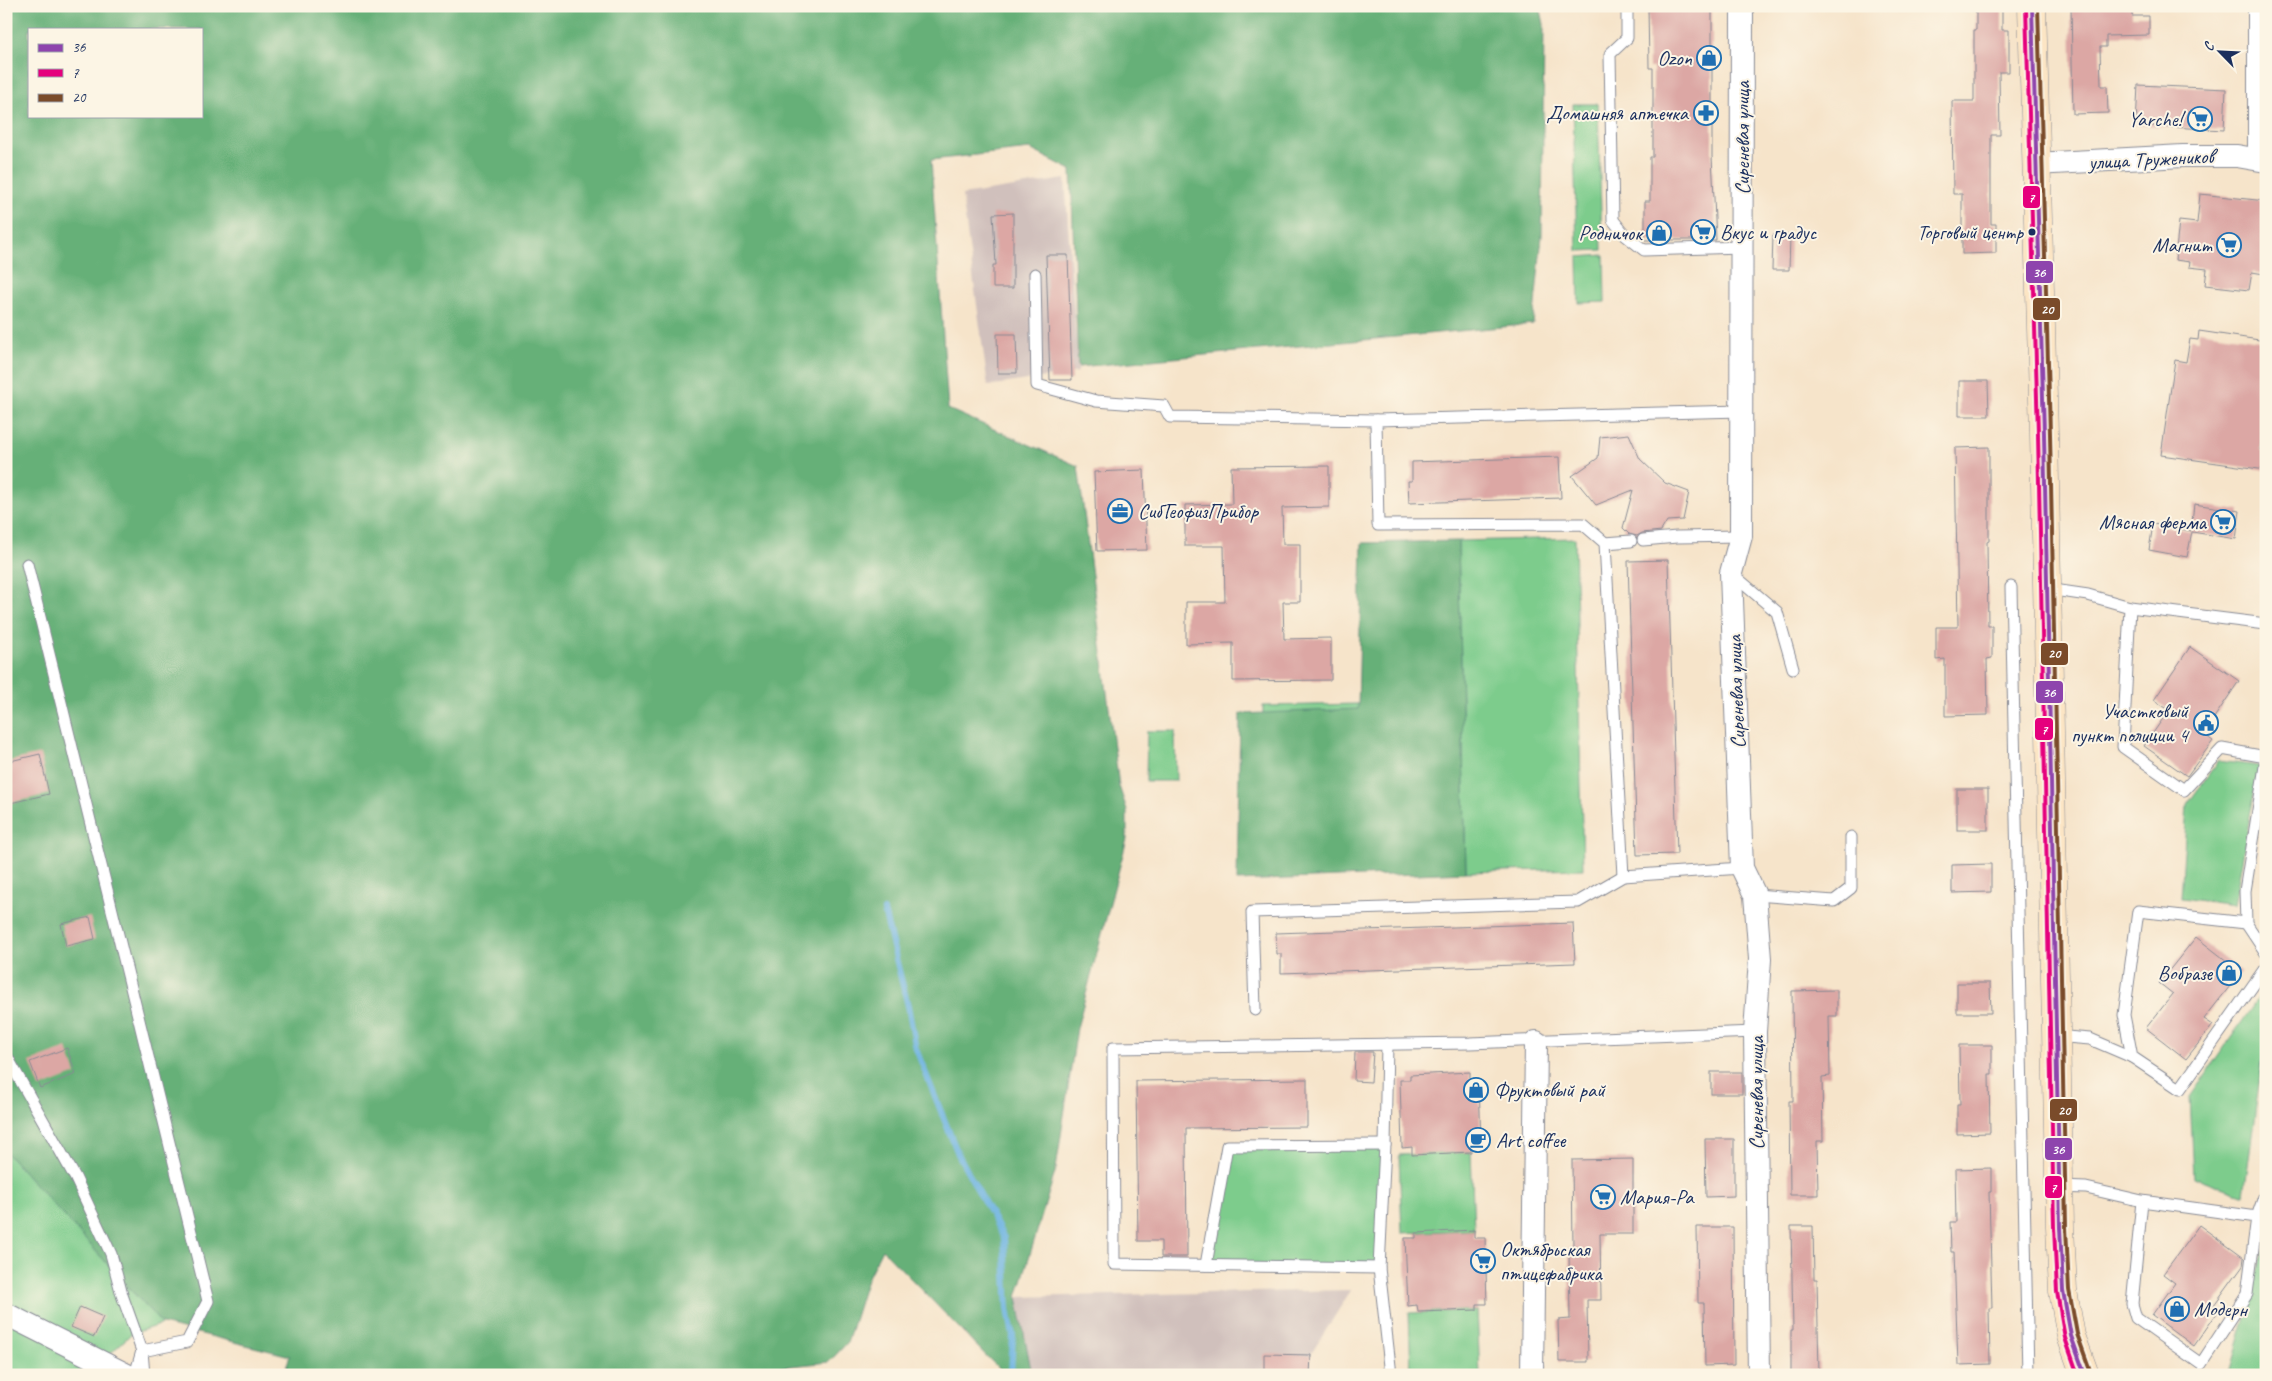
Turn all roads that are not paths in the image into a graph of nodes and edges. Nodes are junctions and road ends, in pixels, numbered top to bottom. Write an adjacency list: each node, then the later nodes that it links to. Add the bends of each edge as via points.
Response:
1 (1627, 6): 7 (lane, via 1627,38 1610,54 1613,220 1644,250)
2 (1742, 6): 7 (street, Сиреневая улица)
3 (2032, 6): 6 (main road)
4 (2259, 6): 5 (street)
5 (2262, 160): 6 (street, улица Тружеников, via 2237,156 2183,156)
6 (2035, 164): 18 (main road)
7 (1742, 247): 9 (street, Сиреневая улица)
8 (1035, 274): 10 (lane, via 1037,385 1096,401 1164,406 1170,417)
9 (1742, 411): 10 (lane); 11 (street, Сиреневая улица)
10 (1376, 420): 14 (lane, via 1378,524 1583,524)
11 (1740, 536): 12 (lane); 16 (street, Сиреневая улица)
12 (1644, 540)
13 (1631, 541): 14 (lane)
14 (1605, 543): 25 (lane)
15 (27, 564): 45 (lane, via 208,1301 187,1342)
16 (1732, 573): 21 (lane, via 1777,612); 24 (street, Сиреневая улица)
17 (2011, 588): 52 (lane)
18 (2046, 589): 19 (lane, via 2088,595); 32 (main road)
19 (2130, 607): 20 (lane); 22 (lane, via 2123,747 2184,790 2222,749)
20 (2266, 624)
21 (1793, 668)
22 (2266, 758): 27 (lane, via 2244,891)
23 (1850, 836): 26 (lane, via 1851,888 1834,901)
24 (1742, 868): 25 (lane); 26 (street, Сиреневая улица)
25 (1623, 876): 30 (lane, via 1578,902 1252,912)
26 (1755, 895): 31 (street, Сиреневая улица, via 1760,959)
27 (2246, 922): 28 (lane); 36 (lane, via 2138,911 2124,1016)
28 (2266, 953)
29 (2266, 967): 36 (lane, via 2180,1089)
30 (1254, 1010)
31 (1755, 1032): 33 (lane); 51 (street, Сиреневая улица)
32 (2056, 1036): 36 (lane, via 2090,1039); 38 (main road)
33 (1536, 1042): 34 (lane); 50 (street)
34 (1386, 1044): 37 (lane); 42 (lane, via 1113,1048 1114,1264)
35 (6, 1055): 45 (lane, via 75,1177 111,1254)
36 (2132, 1058)
37 (1385, 1145): 42 (lane, via 1227,1146); 43 (lane)
38 (2059, 1186): 40 (lane, via 2086,1188); 53 (main road, via 2063,1291 2071,1336)
39 (2266, 1191): 41 (lane)
40 (2142, 1201): 41 (lane); 41 (lane, via 2132,1304 2136,1318 2201,1364 2247,1294)
41 (2261, 1218)
42 (1206, 1265): 43 (lane)
43 (1379, 1268): 49 (lane)
44 (6, 1314): 46 (street)
45 (142, 1351): 47 (lane); 48 (lane)
46 (127, 1375)
47 (136, 1375)
48 (144, 1375)
49 (1391, 1375)
50 (1532, 1375)
51 (1759, 1375)
52 (2028, 1375)
53 (2085, 1375)

